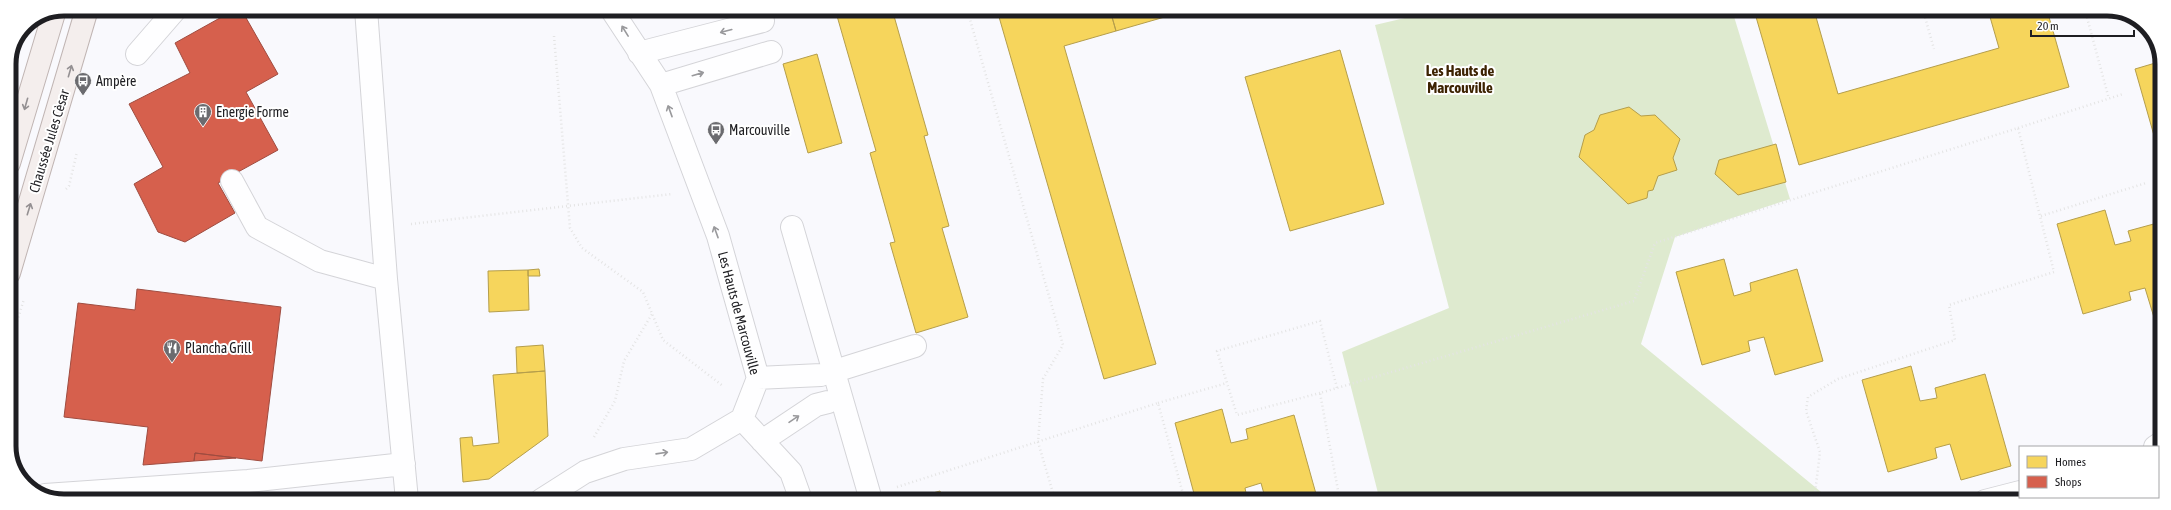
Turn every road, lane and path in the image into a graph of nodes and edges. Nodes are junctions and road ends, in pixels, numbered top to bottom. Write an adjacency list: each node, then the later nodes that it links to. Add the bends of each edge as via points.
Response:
1 (85, 16): 27 (main road, Chaussée Jules Cèsar, one-way to 1)
2 (170, 16): 13 (street)
3 (367, 16): 25 (street)
4 (615, 16): 14 (street, Les Hauts de Marcouville, one-way to 4)
5 (969, 16): 40 (path, via 1063,345 1043,380)
6 (1925, 16): 11 (path)
7 (2087, 16): 17 (path)
8 (53, 18): 19 (main road, one-way to 19)
9 (763, 20): 14 (street, one-way to 14)
10 (554, 36): 23 (path)
11 (1934, 49)
12 (771, 52): 15 (street, one-way to 12)
13 (137, 54)
14 (639, 54): 15 (street, Les Hauts de Marcouville)
15 (661, 85): 22 (street, Les Hauts de Marcouville, one-way to 15)
16 (2123, 94): 17 (path)
17 (2109, 99): 18 (path)
18 (2018, 128): 24 (path); 34 (path, via 1655,242 1634,301)
19 (16, 140)
20 (232, 181): 28 (street, via 258,227 320,260)
21 (2146, 183): 24 (path)
22 (701, 191): 23 (path); 32 (street, Les Hauts de Marcouville, one-way to 22, via 718,236)
23 (567, 206): 25 (path); 29 (path, via 570,228 582,248 643,292)
24 (2041, 216): 43 (path, via 2054,272 1949,305 1955,340 1838,379 1808,397 1806,411 1820,452)
25 (382, 227): 28 (street)
26 (792, 227): 31 (street)
27 (16, 249)
28 (386, 279): 41 (street)
29 (652, 313): 38 (path, via 664,340); 42 (path, via 624,361 615,401 593,439)
30 (915, 346): 31 (street)
31 (828, 373): 32 (street, via 809,377); 48 (street)
32 (758, 378): 38 (street, Les Hauts de Marcouville)
33 (1227, 383): 34 (path, via 1217,351 1320,321); 35 (path, via 1237,415); 37 (path)
34 (1337, 388): 35 (path)
35 (1320, 393): 52 (path)
36 (828, 402): 39 (street, one-way to 36, via 816,405)
37 (1158, 404): 40 (path); 51 (path)
38 (744, 412): 39 (street); 42 (street, one-way to 38, via 624,459 691,449)
39 (762, 441): 47 (street, via 791,472)
40 (1038, 442): 49 (path); 50 (path)
41 (404, 464): 44 (street, via 248,481); 45 (street)
42 (585, 472): 46 (street)
43 (1815, 493): 53 (path)
44 (62, 494)
45 (406, 494)
46 (550, 494)
47 (798, 494)
48 (869, 494)
49 (882, 494)
50 (1053, 494)
51 (1183, 494)
52 (1339, 494)
53 (1809, 494)

